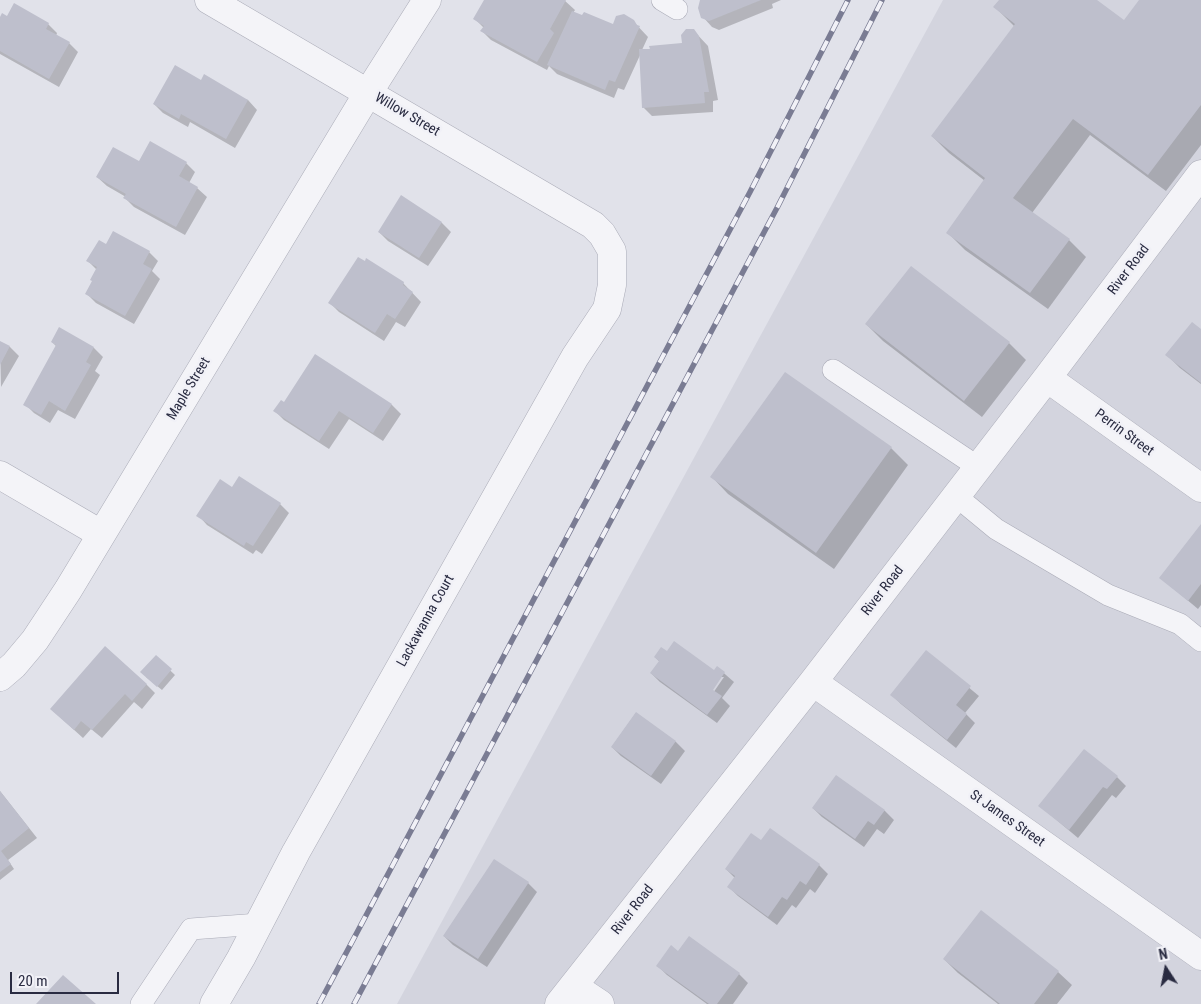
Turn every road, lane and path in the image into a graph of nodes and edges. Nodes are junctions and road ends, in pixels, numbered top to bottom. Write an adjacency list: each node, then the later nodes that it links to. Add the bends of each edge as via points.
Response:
1 (210, 0): 3 (street, Willow Street)
2 (427, 0): 3 (street, Maple Street)
3 (368, 93): 5 (street, Willow Street, via 593,224); 12 (street, Maple Street)
4 (1201, 174): 7 (street, River Road)
5 (602, 234): 16 (street, Lackawanna Court, via 612,251 612,285 607,309 560,384 296,852)
6 (833, 370): 8 (lane)
7 (1047, 378): 8 (street, River Road); 10 (street, Perrin Street)
8 (978, 467): 11 (street, River Road)
9 (0, 476): 12 (street)
10 (1201, 488)
11 (956, 496): 13 (lane, via 996,529 1108,595); 15 (street, River Road)
12 (101, 534): 14 (street, Maple Street, via 35,640)
13 (1198, 631)
14 (0, 676)
15 (813, 682): 17 (street, St James Street); 18 (street, River Road)
16 (259, 924): 19 (lane, via 191,929); 20 (street, Lackawanna Court)
17 (1201, 956)
18 (566, 995): 21 (street)
19 (141, 1004)
20 (214, 1004)
21 (600, 1004)

